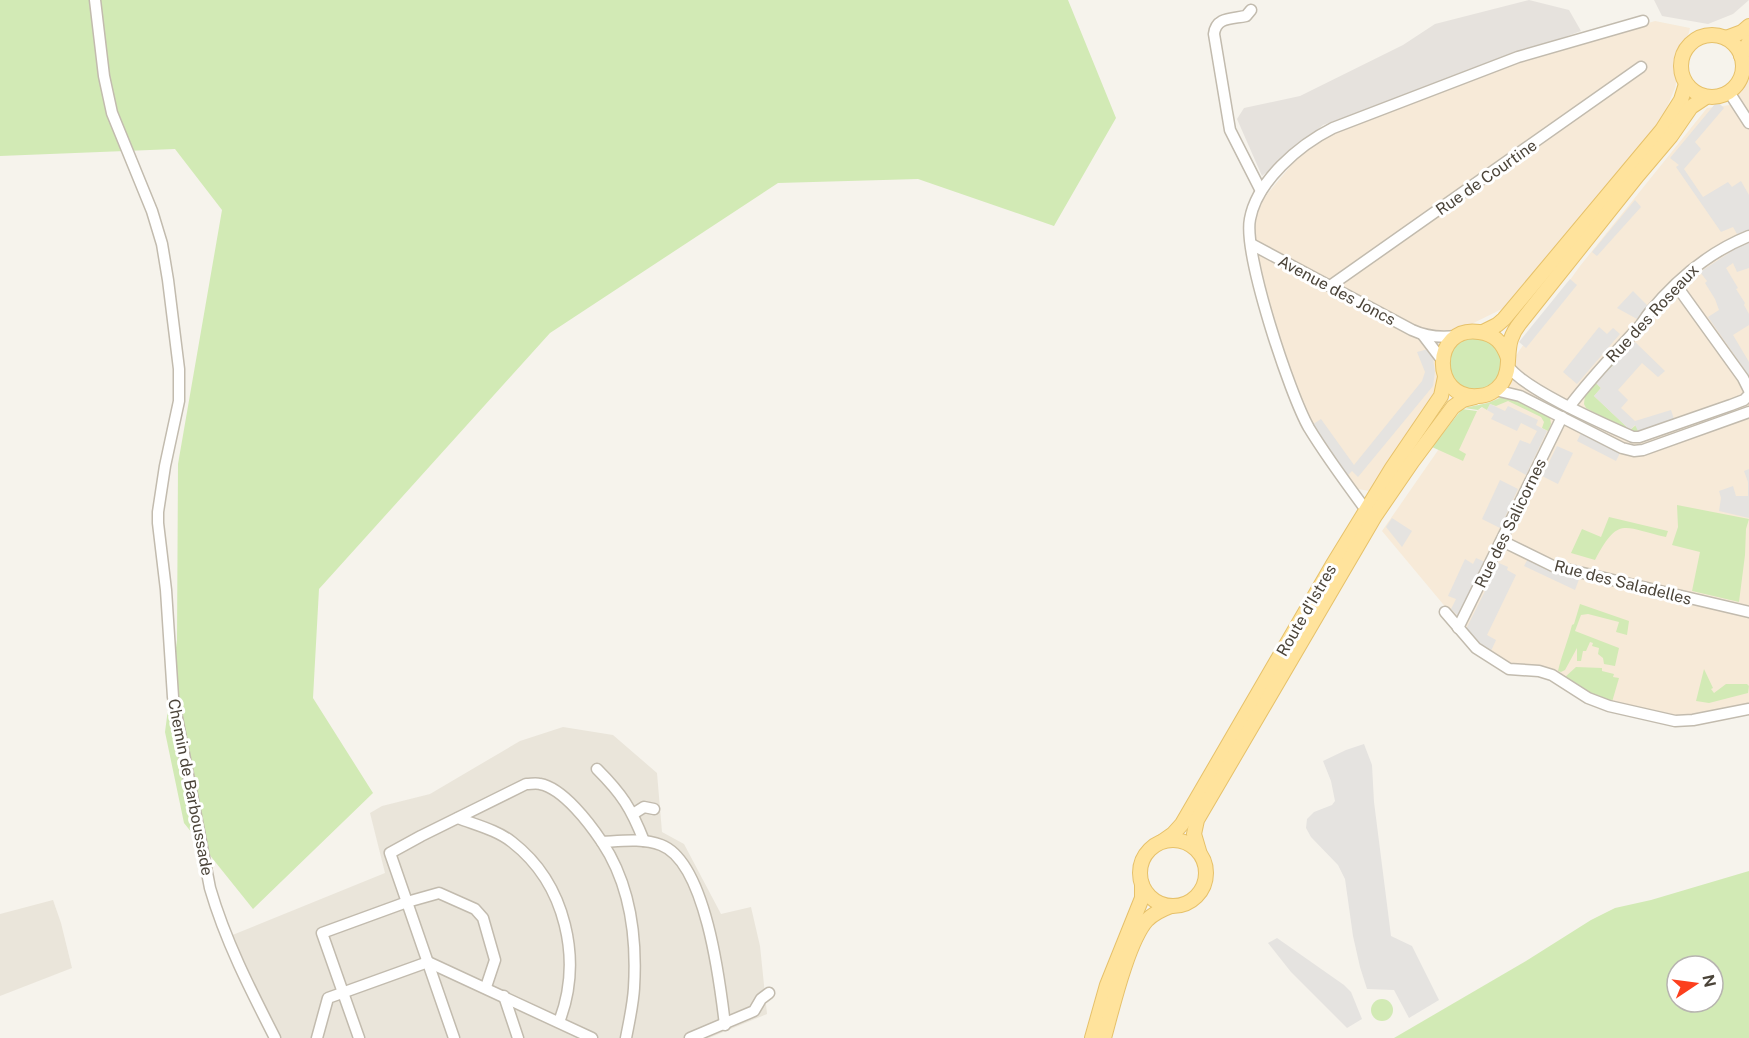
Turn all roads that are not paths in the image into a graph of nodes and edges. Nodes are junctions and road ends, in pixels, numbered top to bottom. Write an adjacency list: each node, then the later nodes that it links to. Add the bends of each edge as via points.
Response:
1 (95, 0): 54 (street, Chemin de Barboussade, via 112,113 162,244 179,369 179,401 158,512 174,706 210,888 228,942)
2 (1251, 10): 13 (street, via 1246,16 1221,20 1214,34 1230,130)
3 (1643, 21): 13 (street, via 1518,57 1333,128 1292,154)
4 (1749, 26): 5 (main road)
5 (1726, 38): 7 (main road); 9 (main road, via 1710,35 1689,46 1681,68)
6 (1749, 42): 7 (main road)
7 (1741, 56): 10 (main road, via 1740,80)
8 (1641, 67): 17 (street, Rue de Courtine)
9 (1686, 84): 11 (main road); 18 (main road, via 1662,130 1504,319)
10 (1729, 92): 11 (main road); 12 (street)
11 (1706, 97): 22 (main road, via 1691,107 1520,323 1510,340)
12 (1749, 123)
13 (1261, 191): 15 (street, via 1249,220)
14 (1749, 236): 16 (street, Rue des Roseaux, via 1702,261)
15 (1251, 244): 17 (street, Avenue des Joncs); 30 (street, via 1259,285 1286,372 1308,426)
16 (1676, 285): 25 (street, via 1743,378); 27 (street, Rue des Roseaux, via 1593,375)
17 (1330, 286): 19 (street, Avenue des Joncs)
18 (1483, 332): 20 (main road); 22 (main road, via 1499,340)
19 (1423, 335): 20 (street, Avenue des Joncs); 21 (street, Avenue des Joncs)
20 (1456, 336): 21 (main road)
21 (1442, 360): 23 (main road)
22 (1508, 362): 24 (main road, via 1502,383); 27 (street, via 1514,375)
23 (1445, 377): 26 (main road, via 1460,393); 30 (main road, Route d'Istres, via 1441,396)
24 (1495, 390): 26 (main road); 29 (street, via 1520,396)
25 (1747, 395): 27 (street, via 1639,437); 28 (street, via 1745,409)
26 (1475, 397): 43 (main road, Route d'Istres, via 1454,407 1375,516 1197,820 1194,834)
27 (1569, 407)
28 (1749, 412): 29 (street, via 1634,451)
29 (1562, 417): 31 (street, Rue des Salicornes)
30 (1365, 510): 41 (main road, Route d'Istres, via 1182,824)
31 (1502, 541): 33 (street, Rue des Saladelles, via 1553,566); 34 (street, Rue des Salicornes)
32 (1445, 612): 34 (street)
33 (1749, 612)
34 (1458, 628): 35 (street, via 1476,648 1509,669 1552,675 1588,698 1609,705 1675,721)
35 (1749, 709)
36 (597, 770): 38 (street, via 618,789)
37 (654, 809): 38 (street, via 644,807)
38 (633, 814): 40 (street)
39 (458, 818): 42 (street, via 526,784 539,783 566,799); 45 (street, via 390,853); 52 (street, via 512,842 550,884 568,933 570,955 566,1003)
40 (644, 841): 42 (street); 53 (street, via 671,850 691,879 708,925)
41 (1162, 841): 43 (main road, via 1176,839); 44 (main road, via 1153,846 1141,864)
42 (602, 842): 60 (street, via 614,860 628,901 635,950 634,990)
43 (1199, 851): 46 (main road, via 1207,869 1202,891 1183,905)
44 (1142, 885): 46 (main road, via 1154,900); 62 (main road, via 1142,898 1107,985)
45 (407, 902): 47 (street); 48 (street, via 439,893 475,909 483,918 495,960); 49 (street, via 322,933)
46 (1171, 906): 63 (main road, via 1147,920 1137,936)
47 (428, 962): 48 (street); 49 (street); 57 (street)
48 (486, 987): 51 (street)
49 (342, 993): 55 (street, via 328,998); 56 (street)
50 (769, 993): 53 (street, via 754,1011)
51 (504, 996): 52 (street); 58 (street)
52 (559, 1022): 59 (street)
53 (725, 1025): 61 (street)
54 (275, 1038)
55 (317, 1038)
56 (359, 1038)
57 (454, 1038)
58 (518, 1038)
59 (592, 1038)
60 (626, 1038)
61 (690, 1038)
62 (1092, 1038)
63 (1104, 1038)

